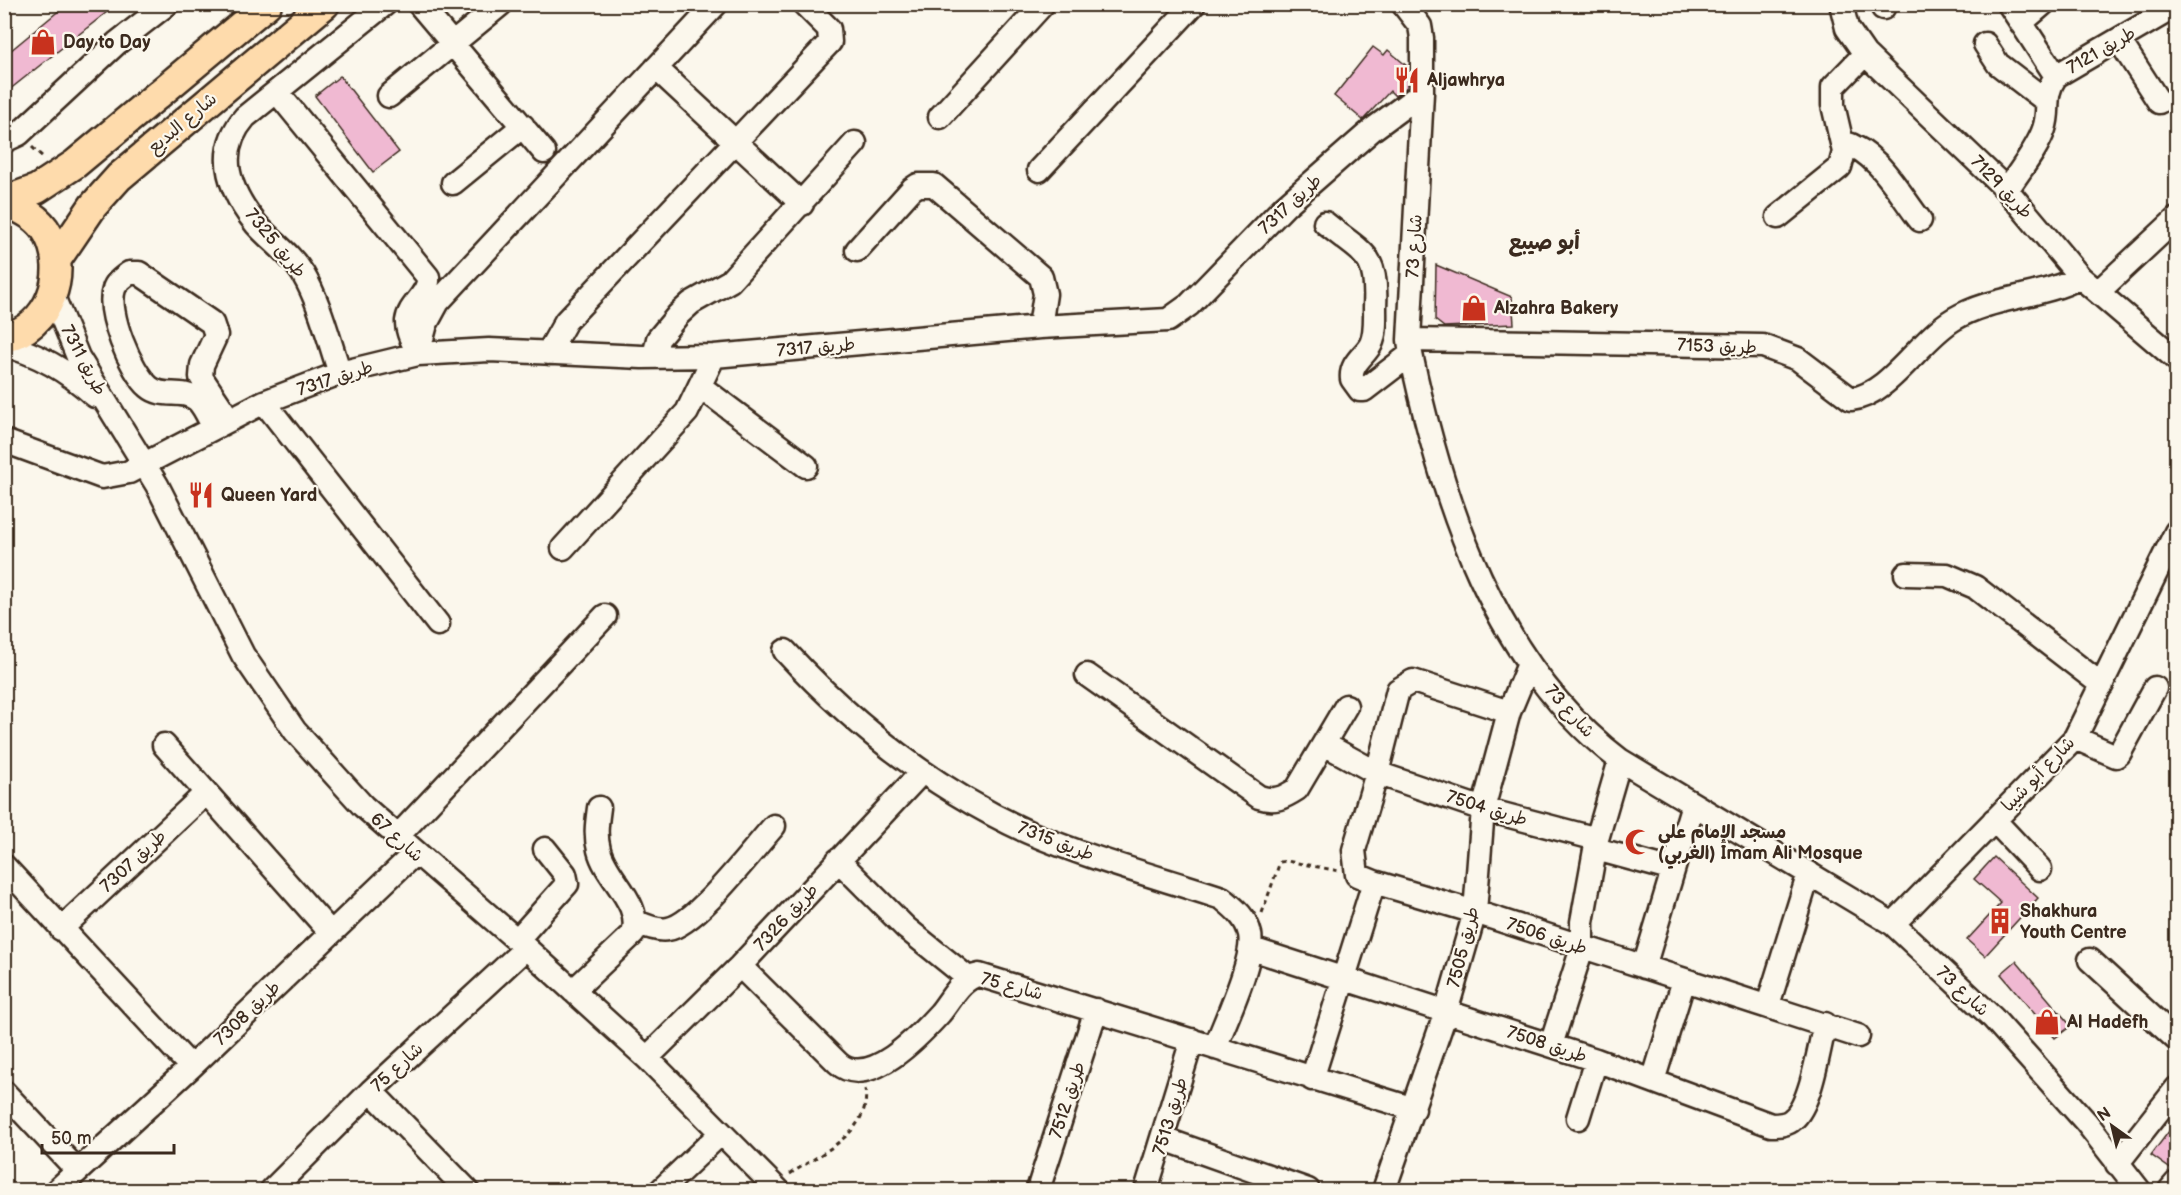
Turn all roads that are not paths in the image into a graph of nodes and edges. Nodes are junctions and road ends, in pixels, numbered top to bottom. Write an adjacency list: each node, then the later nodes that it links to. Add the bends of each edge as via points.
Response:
1 (167, 4): 29 (street, via 103,56 19,134)
2 (267, 4): 37 (main road, شارع البديع, via 75,164 37,189)
3 (325, 4): 44 (main road, شارع البديع, via 120,177 93,206)
4 (385, 4): 22 (street)
5 (419, 4): 17 (street)
6 (501, 4): 17 (street)
7 (716, 4): 20 (street)
8 (804, 4): 30 (street, via 830,30 830,42)
9 (1043, 4): 27 (street)
10 (1194, 4): 34 (street)
11 (1841, 4): 19 (street, طريق 7129, via 1847,28)
12 (2043, 4): 15 (street)
13 (2176, 6): 16 (street, طريق 7121)
14 (1414, 7): 23 (street, شارع 73, via 1422,38)
15 (2015, 14): 21 (street)
16 (2119, 40): 21 (street, طريق 7121); 26 (street)
17 (453, 44): 24 (street); 28 (street)
18 (1984, 44): 25 (street, via 1998,64)
19 (1865, 54): 31 (street, via 1833,87 1833,105); 36 (street, طريق 7129)
20 (656, 68): 30 (street); 53 (street, via 438,302 426,324)
21 (2056, 76): 25 (street)
22 (277, 92): 53 (street, via 428,277 428,286 406,323); 57 (street, طريق 7325, via 245,117 233,132 227,154 229,174 237,196 256,224 290,256 310,286)
23 (1422, 93): 48 (street, طريق 7317, via 1373,129 1285,206 1179,314 1155,322); 51 (street, شارع 73)
24 (389, 96)
25 (2045, 100): 36 (street, via 2047,119 2043,132)
26 (2159, 102)
27 (940, 117)
28 (523, 126): 33 (street); 35 (street)
29 (4, 141)
30 (735, 142): 38 (street); 52 (street, via 566,321)
31 (1843, 142): 39 (street, via 1840,166); 41 (street, via 1872,158)
32 (855, 143): 38 (street)
33 (544, 152)
34 (1039, 170)
35 (453, 183)
36 (2007, 190): 45 (street, طريق 7129)
37 (4, 201): 44 (main road, via 29,212 48,233)
38 (802, 204): 55 (street, via 724,286 699,298 678,315 658,339)
39 (1778, 217)
40 (2176, 219): 46 (street)
41 (1920, 220)
42 (1325, 223): 51 (street, via 1368,258 1376,275 1373,338 1351,373 1357,387 1364,390)
43 (857, 250): 48 (street, via 912,189 934,185 1041,277 1045,294)
44 (57, 259): 47 (main road)
45 (2080, 278): 46 (street, طريق 7129); 51 (street, طريق 7153, via 2065,286 1953,319 1917,348 1880,388 1866,397 1851,399 1798,359 1763,346)
46 (2098, 292): 56 (street, طريق 7129)
47 (52, 296): 49 (main road, via 43,314 28,327); 60 (street, طريق 7311, via 78,357)
48 (1040, 327): 54 (street, طريق 7317)
49 (4, 338)
50 (4, 345): 60 (street, طريق 7311, via 67,373)
51 (1410, 347): 71 (street, شارع 73, via 1435,458 1472,559)
52 (548, 353): 53 (street, طريق 7317, via 489,350); 55 (street, طريق 7317)
53 (418, 354): 57 (street, طريق 7317)
54 (714, 356): 55 (street, طريق 7317); 58 (street)
55 (654, 357)
56 (2176, 359)
57 (340, 373): 59 (street, طريق 7317)
58 (701, 387): 64 (street); 66 (street, via 687,412)
59 (264, 402): 61 (street, طريق 7317); 69 (street)
60 (110, 409): 63 (street, شارع 67)
61 (221, 423): 61 (street, via 201,377 216,335 212,323 139,273 129,273 114,287 112,297 126,354 147,386 163,393 188,395); 63 (street, طريق 7317)
62 (4, 441): 63 (street, via 102,477 120,476)
63 (145, 464): 89 (street, شارع 67, via 243,655 275,705 338,781)
64 (806, 466)
65 (2176, 532): 73 (street, شارع أبو شيبا)
66 (563, 548)
67 (1906, 574): 73 (street, via 1947,575 1975,587)
68 (605, 616): 89 (street)
69 (438, 624)
70 (785, 651): 81 (street, طريق 7315, via 846,713)
71 (1528, 664): 76 (street, طريق 7505); 80 (street, شارع 73, via 1600,745)
72 (1087, 675): 78 (street, via 1259,797 1272,801 1297,789)
73 (2102, 685): 77 (street, شارع أبو شيبا)
74 (2155, 688): 77 (street, via 2116,756)
75 (1346, 706): 78 (street)
76 (1509, 712): 82 (street, via 1413,681 1398,690); 86 (street, طريق 7505)
77 (2075, 738): 87 (street, شارع أبو شيبا)
78 (1324, 744): 82 (street, طريق 7504)
79 (164, 745): 83 (street)
80 (1620, 760): 84 (street, شارع 73); 90 (street)
81 (922, 772): 93 (street, طريق 7326); 104 (street, طريق 7315, via 974,805 1029,832 1222,898 1241,915)
82 (1377, 773): 86 (street, طريق 7504); 98 (street, via 1354,850)
83 (206, 793): 102 (street, طريق 7307); 103 (street)
84 (1693, 804): 96 (street); 97 (street, شارع 73)
85 (599, 808): 100 (street, via 599,852)
86 (1483, 809): 90 (street, طريق 7504); 99 (street, طريق 7505)
87 (1994, 820): 95 (street); 101 (street, شارع أبو شيبا)
88 (774, 826): 100 (street, via 685,922 668,929)
89 (396, 838): 92 (street, شارع 67)
90 (1597, 844): 96 (street, طريق 7504); 106 (street, via 1582,922)
91 (545, 849): 105 (street, شارع 75, via 565,874 567,884)
92 (415, 853): 103 (street, طريق 7308); 105 (street, شارع 67)
93 (838, 860): 108 (street, طريق 7326); 110 (street, via 906,928)
94 (4, 866): 102 (street)
95 (2040, 868)
96 (1672, 870): 109 (street)
97 (1809, 873): 101 (street, شارع 73); 114 (street)
98 (1366, 879): 99 (street, طريق 7506); 111 (street)
99 (1475, 912): 106 (street, طريق 7506); 116 (street, طريق 7505)
100 (637, 922): 113 (street, via 633,934)
101 (1893, 924): 135 (street, شارع 73, via 1993,1018 2086,1122)
102 (61, 929): 125 (street)
103 (331, 933): 125 (street, طريق 7308)
104 (1250, 940): 111 (street); 122 (street)
105 (522, 944): 113 (street, شارع 67); 129 (street, شارع 75)
106 (1582, 948): 109 (street, طريق 7506); 121 (street)
107 (2090, 960): 119 (street)
108 (740, 966): 110 (street, شارع 75, via 844,1069 862,1072 884,1062 909,1042); 123 (street, طريق 7326)
109 (1644, 967): 112 (street, طريق 7506)
110 (968, 978): 115 (street, شارع 75, via 984,976)
111 (1344, 978): 116 (street, طريق 7508); 126 (street)
112 (1684, 980): 114 (street, طريق 7506); 127 (street)
113 (573, 991): 123 (street, شارع 67)
114 (1768, 1005): 117 (street, طريق 7506)
115 (1096, 1010): 120 (street, شارع 75); 143 (street, طريق 7512)
116 (1446, 1012): 121 (street, طريق 7508); 131 (street, طريق 7505)
117 (1825, 1024): 118 (street, طريق 7506); 127 (street, طريق 7508, via 1804,1104 1792,1120 1782,1125 1748,1118)
118 (1858, 1036)
119 (2176, 1039)
120 (1192, 1040): 122 (street, شارع 75); 134 (street, طريق 7513)
121 (1551, 1045): 124 (street, طريق 7508)
122 (1215, 1048): 126 (street, شارع 75)
123 (647, 1058): 133 (street, شارع 67)
124 (1596, 1060): 127 (street, طريق 7508); 132 (street)
125 (191, 1067): 136 (street, طريق 7308)
126 (1312, 1079): 131 (street, شارع 75)
127 (1653, 1081)
128 (2176, 1089): 135 (street)
129 (371, 1091): 139 (street, شارع 75); 141 (street)
130 (4, 1092): 136 (street)
131 (1414, 1109): 146 (street, طريق 7505)
132 (1578, 1118)
133 (720, 1134): 138 (street, شارع 67); 142 (street)
134 (1164, 1139): 144 (street, طريق 7513); 145 (street)
135 (2117, 1164): 147 (street, شارع 73)
136 (77, 1170): 140 (street, طريق 7308)
137 (2176, 1183): 148 (street)
138 (775, 1188)
139 (272, 1190)
140 (57, 1191)
141 (467, 1191)
142 (661, 1191)
143 (1038, 1191)
144 (1146, 1191)
145 (1308, 1191)
146 (1384, 1191)
147 (2139, 1191)
148 (2170, 1191)

